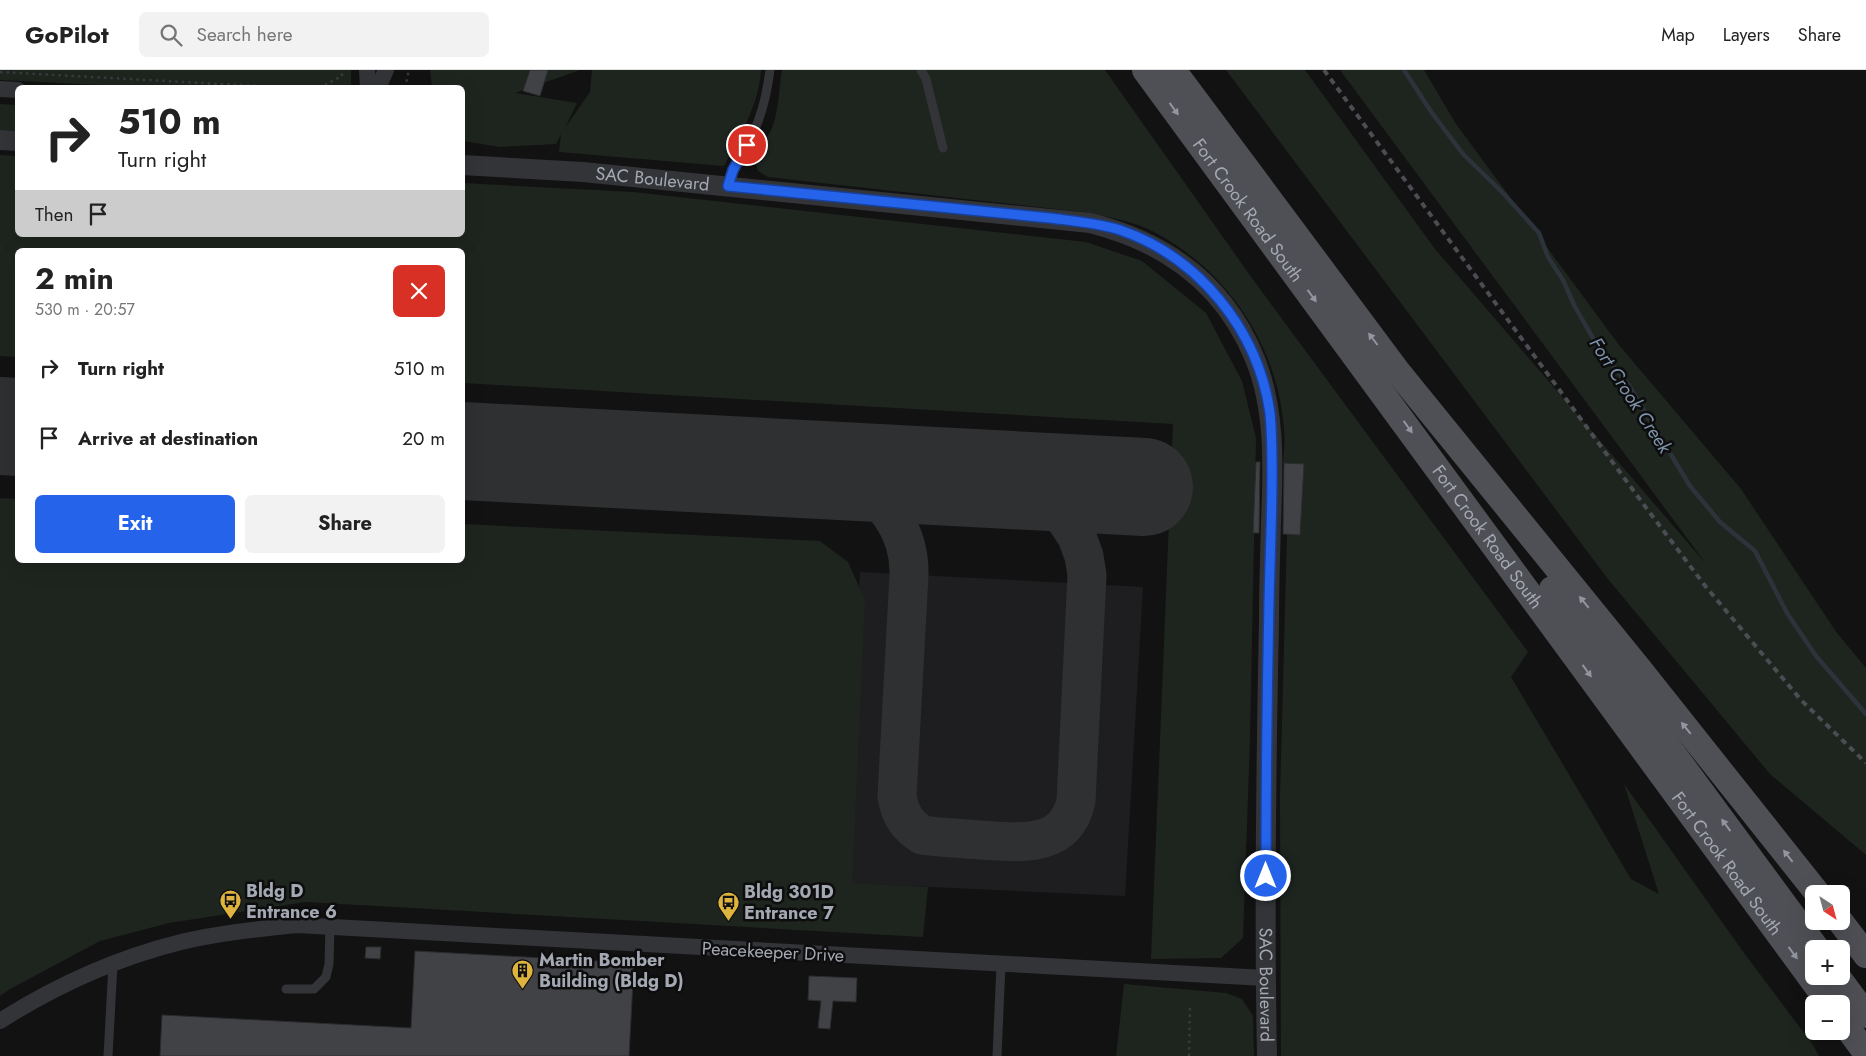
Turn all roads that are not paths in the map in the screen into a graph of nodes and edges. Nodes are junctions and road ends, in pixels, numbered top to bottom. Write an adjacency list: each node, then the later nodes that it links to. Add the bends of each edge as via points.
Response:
1 (367, 70): 7 (street)
2 (386, 70): 8 (street)
3 (770, 70): 15 (lane, via 766,99 753,135 733,170)
4 (921, 70): 13 (lane)
5 (1145, 70): 27 (main road, Fort Crook Road South, one-way to 27)
6 (1173, 70): 16 (main road, Fort Crook Road South, one-way to 6)
7 (368, 85)
8 (379, 85)
9 (0, 89): 10 (street)
10 (15, 90)
11 (0, 140): 12 (street)
12 (15, 141)
13 (943, 148)
14 (465, 165): 15 (street, SAC Boulevard, via 583,172)
15 (728, 186): 24 (street, SAC Boulevard, via 1050,218 1119,230 1180,262 1230,313 1247,341 1262,378 1271,428)
16 (1398, 372): 17 (main road, Fort Crook Road South, one-way to 16); 20 (main road, one-way to 16, via 1576,622)
17 (1811, 885)
18 (330, 926): 22 (street, Peacekeeper Drive, via 298,925 209,936 152,950); 23 (street, Peacekeeper Drive); 26 (lane, via 326,977 314,989)
19 (1847, 930): 21 (main road)
20 (1810, 940)
21 (1866, 955)
22 (113, 964): 29 (street, Peacekeeper Drive, via 52,991); 32 (lane)
23 (1002, 965): 24 (street, Peacekeeper Drive); 33 (lane)
24 (1265, 978): 34 (street, SAC Boulevard)
25 (1844, 985): 28 (main road)
26 (286, 989)
27 (1823, 995)
28 (1866, 1015)
29 (0, 1021)
30 (1850, 1031): 31 (main road)
31 (1866, 1053)
32 (108, 1056)
33 (997, 1056)
34 (1267, 1056)

